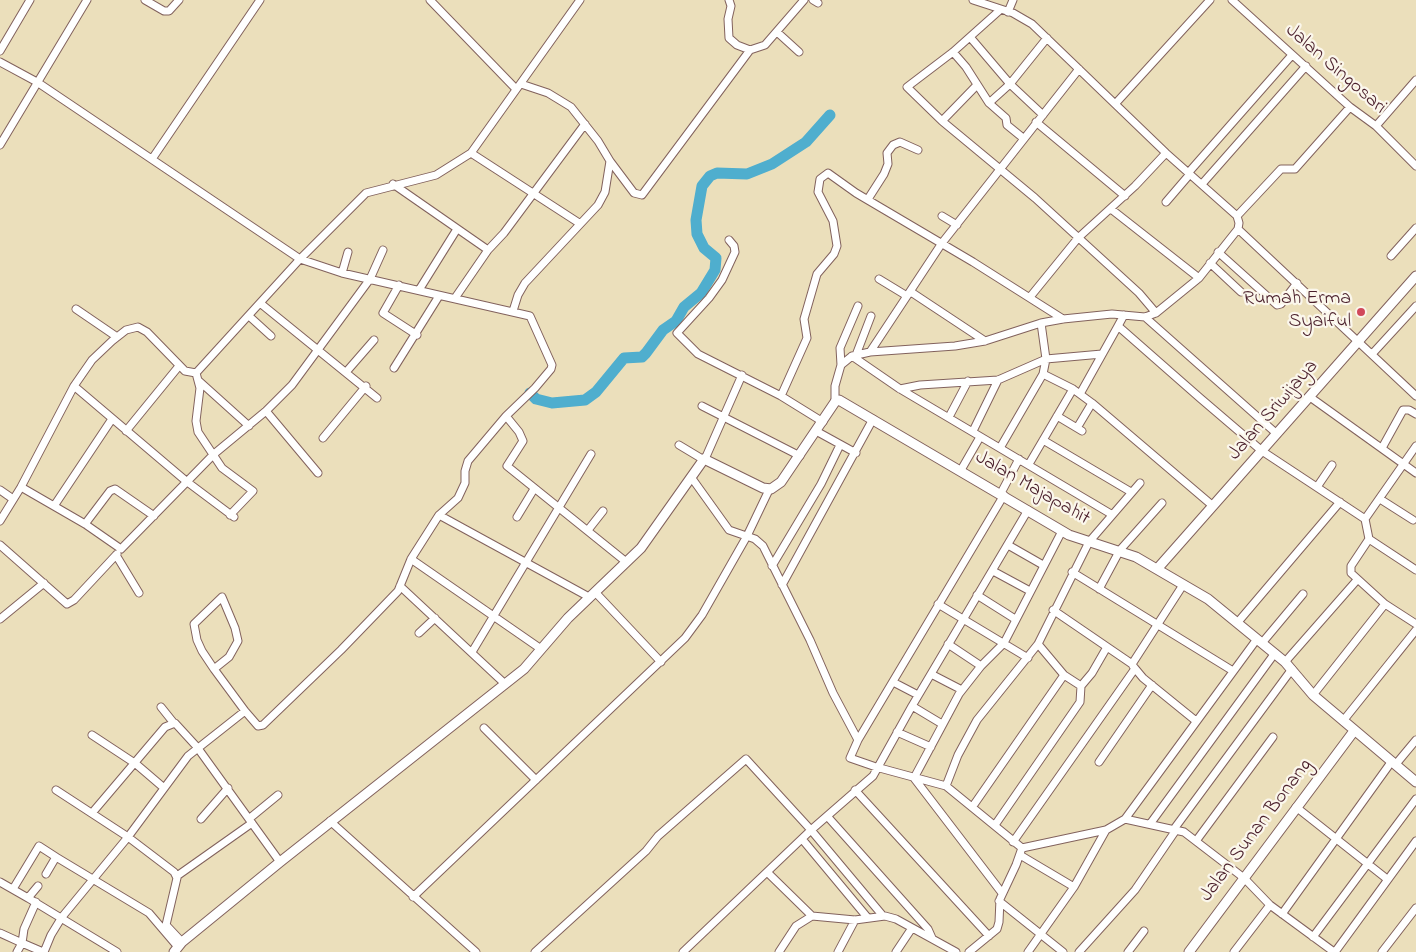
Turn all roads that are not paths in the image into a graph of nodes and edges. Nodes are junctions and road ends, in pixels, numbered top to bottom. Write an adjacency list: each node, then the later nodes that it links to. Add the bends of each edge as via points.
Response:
1 (30, 0): 19 (street)
2 (87, 0): 27 (street)
3 (145, 0): 4 (street, via 169,11)
4 (179, 0)
5 (260, 0): 44 (street)
6 (430, 0): 30 (street)
7 (580, 0): 30 (street)
8 (729, 0): 18 (street, via 729,38)
9 (804, 0): 15 (street)
10 (973, 0): 14 (street)
11 (1013, 0): 14 (street)
12 (1210, 0): 32 (street)
13 (1232, 0): 22 (street, Jalan Singosari)
14 (1004, 11): 16 (street); 17 (street, via 1026,20)
15 (777, 32): 18 (street, via 765,45); 20 (street)
16 (970, 38): 21 (street); 28 (street)
17 (1047, 38): 25 (street); 28 (street)
18 (750, 50): 45 (street, via 642,195 634,193)
19 (0, 52)
20 (799, 52)
21 (953, 52): 29 (street); 35 (street, via 908,85)
22 (1292, 55): 24 (street, Jalan Singosari); 48 (street)
23 (0, 62): 27 (street)
24 (1306, 66): 33 (street, Jalan Singosari); 50 (street)
25 (1079, 69): 32 (street); 34 (street)
26 (1416, 80): 38 (street)
27 (37, 82): 40 (street); 44 (street)
28 (1010, 84): 31 (street); 34 (street)
29 (977, 85): 31 (street); 35 (street)
30 (519, 87): 37 (street, via 538,89 565,102); 42 (street)
31 (989, 103): 39 (street, via 1006,118 1007,125)
32 (1116, 103): 43 (street)
33 (1350, 107): 38 (street, Jalan Singosari); 57 (street, via 1294,169 1281,169)
34 (1043, 115): 36 (street)
35 (942, 121): 47 (street)
36 (1036, 122): 39 (street); 52 (street)
37 (585, 124): 45 (street); 51 (street)
38 (1376, 126): 46 (street, Jalan Singosari)
39 (1024, 138): 47 (street)
40 (0, 145)
41 (918, 150): 53 (street, via 900,142 893,145 887,153 888,164 884,174)
42 (471, 153): 49 (street, via 436,175); 51 (street)
43 (1166, 153): 48 (street); 52 (street)
44 (152, 159): 71 (street)
45 (610, 162): 58 (street, via 602,199)
46 (1416, 166)
47 (1000, 168): 59 (street); 63 (street)
48 (1190, 173): 50 (street); 54 (street)
49 (392, 184): 61 (street); 71 (street, via 366,193)
50 (1202, 184): 57 (street)
51 (533, 194): 58 (street); 67 (street)
52 (1125, 196): 55 (street)
53 (868, 200): 65 (street); 125 (street, via 833,175 828,173 820,179 818,192 833,221 837,246 817,274 804,319 807,338)
54 (1166, 202)
55 (1111, 209): 63 (street); 75 (street)
56 (942, 216): 59 (street)
57 (1237, 216): 62 (street)
58 (579, 223): 90 (street, via 525,283)
59 (957, 225): 65 (street)
60 (1416, 228): 70 (street)
61 (457, 229): 67 (street); 80 (street)
62 (1238, 229): 69 (street); 78 (street)
63 (1078, 238): 84 (street); 91 (street, via 1139,292)
64 (729, 240): 116 (street, via 735,252 728,270 709,298 677,333 698,354)
65 (942, 244): 82 (street); 84 (street)
66 (383, 250): 76 (street)
67 (488, 250): 85 (street)
68 (348, 252): 73 (street)
69 (1218, 252): 72 (street); 78 (street, via 1277,305)
70 (1392, 256)
71 (300, 259): 73 (street); 86 (street)
72 (1210, 263): 75 (street); 81 (street)
73 (342, 273): 76 (street)
74 (1416, 276): 104 (street, Jalan Sriwijaya)
75 (1199, 278): 91 (street)
76 (370, 279): 79 (street); 105 (street)
77 (879, 279): 82 (street)
78 (1297, 283): 104 (street)
79 (399, 285): 80 (street); 99 (street, via 382,313)
80 (418, 290): 83 (street)
81 (1241, 292)
82 (909, 294): 103 (street); 106 (street)
83 (439, 296): 85 (street); 99 (street)
84 (1030, 297): 96 (street)
85 (455, 298): 90 (street)
86 (260, 302): 93 (street); 105 (street)
87 (858, 306): 111 (street, via 842,340)
88 (1416, 306): 107 (street)
89 (76, 309): 101 (street)
90 (513, 311): 134 (street, via 530,316 551,360 551,369)
91 (1156, 313): 95 (street)
92 (1124, 315): 95 (street); 96 (street); 98 (street)
93 (249, 316): 100 (street); 117 (street)
94 (871, 316): 109 (street)
95 (1145, 317): 145 (street)
96 (1063, 320): 97 (street)
97 (1041, 323): 103 (street); 110 (street)
98 (1118, 326): 108 (street); 154 (street)
99 (417, 334): 113 (street)
100 (271, 336)
101 (117, 337): 112 (street, via 133,327 142,329); 120 (street, via 92,360)
102 (374, 340): 114 (street)
103 (985, 341): 106 (street)
104 (1357, 341): 107 (street); 127 (street, Jalan Sriwijaya)
105 (318, 348): 114 (street); 132 (street, via 292,385)
106 (870, 352): 109 (street)
107 (1373, 353): 126 (street)
108 (1102, 354): 110 (street); 124 (street)
109 (854, 355): 111 (street); 122 (street)
110 (1046, 359): 115 (street); 118 (street)
111 (841, 365): 129 (street, via 835,386)
112 (179, 366): 117 (street); 142 (street)
113 (394, 368)
114 (347, 371): 121 (street)
115 (1043, 374): 123 (street); 152 (street)
116 (742, 375): 125 (street); 135 (street)
117 (197, 377): 141 (street); 156 (street, via 200,388 197,426)
118 (998, 380): 119 (street); 144 (street)
119 (968, 381): 122 (street, via 920,384); 137 (street)
120 (74, 386): 138 (street); 170 (street)
121 (366, 386): 128 (street); 147 (street)
122 (900, 389): 137 (street)
123 (1073, 389): 124 (street); 136 (street)
124 (1080, 394): 130 (street)
125 (781, 396): 140 (street)
126 (1416, 396)
127 (1310, 397): 145 (street, Jalan Sriwijaya); 153 (street)
128 (377, 398)
129 (836, 402): 139 (street, Jalan Majapahit, via 840,400); 140 (street)
130 (1092, 403): 136 (street, via 1079,430); 182 (street)
131 (702, 406): 135 (street)
132 (266, 411): 141 (street); 165 (street)
133 (1416, 414): 153 (street, via 1403,410)
134 (506, 416): 172 (street, via 523,441 507,466); 187 (street, via 468,461 458,498)
135 (723, 416): 158 (street); 159 (street)
136 (1057, 416): 148 (street)
137 (949, 417): 144 (street)
138 (112, 419): 142 (street); 181 (street)
139 (873, 419): 155 (street); 164 (street, Jalan Majapahit)
140 (823, 422): 143 (street)
141 (249, 426): 156 (street)
142 (126, 431): 168 (street)
143 (816, 431): 150 (street); 158 (street)
144 (973, 432): 146 (street)
145 (1277, 434): 154 (street, Jalan Sriwijaya)
146 (980, 437): 152 (street); 164 (street)
147 (324, 438)
148 (1043, 440): 162 (street); 175 (street)
149 (679, 445): 159 (street)
150 (840, 445): 155 (street); 207 (street, via 821,484)
151 (1416, 446): 161 (street)
152 (1000, 448): 160 (street)
153 (1382, 448): 161 (street)
154 (1262, 451): 171 (street); 182 (street, Jalan Sriwijaya)
155 (856, 453): 214 (street)
156 (214, 454): 168 (street); 168 (street, via 226,472 253,491 232,516)
157 (591, 454): 183 (street)
158 (800, 456): 174 (street, via 781,482)
159 (704, 459): 167 (street); 174 (street)
160 (1019, 459): 162 (street); 176 (street)
161 (1404, 463): 166 (street); 178 (street)
162 (1029, 464): 186 (street)
163 (1332, 465): 171 (street)
164 (961, 470): 176 (street, Jalan Majapahit)
165 (318, 473)
166 (1416, 473)
167 (691, 478): 196 (street, via 729,530); 204 (street, via 645,543)
168 (186, 481): 188 (street)
169 (1140, 483): 175 (street)
170 (21, 487): 177 (street); 181 (street)
171 (1317, 487): 179 (street)
172 (534, 488): 183 (street); 189 (street)
173 (0, 490): 177 (street)
174 (769, 490): 196 (street)
175 (1132, 492): 186 (street)
176 (1002, 494): 184 (street, Jalan Majapahit); 223 (street)
177 (12, 499): 192 (street)
178 (1380, 499): 190 (street); 191 (street)
179 (1340, 502): 190 (street); 231 (street)
180 (1162, 503): 201 (street)
181 (54, 506): 193 (street)
182 (1213, 506): 208 (street, Jalan Sriwijaya)
183 (558, 508): 194 (street); 205 (street)
184 (1028, 510): 195 (street, Jalan Majapahit); 200 (street)
185 (603, 511): 194 (street)
186 (1111, 514): 198 (street)
187 (439, 515): 203 (street); 205 (street)
188 (154, 516): 193 (street, via 115,489); 202 (street)
189 (517, 517)
190 (1365, 519): 197 (street)
191 (1412, 520)
192 (0, 521)
193 (85, 524): 202 (street)
194 (588, 530): 204 (street)
195 (1062, 531): 198 (street, Jalan Majapahit); 206 (street)
196 (747, 536): 207 (street, via 763,546); 245 (street, via 702,615)
197 (1369, 539): 209 (street); 212 (street, via 1351,566)
198 (1089, 542): 201 (street, Jalan Majapahit); 211 (street)
199 (0, 545): 213 (street)
200 (1008, 545): 206 (street); 210 (street)
201 (1120, 550): 208 (street, Jalan Majapahit); 217 (street)
202 (118, 552): 213 (street, via 70,603 63,602); 219 (street)
203 (411, 559): 216 (street); 226 (street)
204 (625, 561): 220 (street)
205 (526, 562): 220 (street); 226 (street)
206 (1043, 565): 218 (street)
207 (772, 566): 214 (street)
208 (1158, 568): 215 (street, Jalan Majapahit)
209 (1416, 570)
210 (992, 571): 218 (street); 222 (street)
211 (1072, 572): 217 (street); 225 (street)
212 (1357, 580): 224 (street); 246 (street)
213 (44, 583): 230 (street)
214 (782, 585): 273 (street)
215 (1183, 585): 231 (street, Jalan Majapahit); 232 (street)
216 (400, 586): 227 (street); 263 (street, via 377,615 263,725 257,724)
217 (1099, 589): 232 (street)
218 (1030, 591): 229 (street)
219 (139, 593)
220 (592, 594): 241 (street); 245 (street)
221 (1303, 594): 236 (street)
222 (977, 596): 228 (street); 229 (street)
223 (938, 604): 228 (street); 254 (street)
224 (1385, 604): 233 (street); 260 (street)
225 (1053, 610): 239 (street); 240 (street)
226 (494, 615): 241 (street); 242 (street)
227 (435, 618): 235 (street); 242 (street)
228 (963, 619): 237 (street); 238 (street)
229 (1015, 619): 237 (street)
230 (0, 620)
231 (1238, 622): 236 (street, Jalan Majapahit)
232 (1158, 624): 248 (street); 251 (street)
233 (1416, 624)
234 (1416, 630): 265 (street)
235 (419, 633)
236 (1259, 641): 243 (street, Jalan Majapahit); 251 (street)
237 (1004, 643): 244 (street); 247 (street)
238 (948, 644): 247 (street); 252 (street)
239 (1038, 644): 244 (street); 253 (street)
240 (1107, 647): 248 (street); 257 (street)
241 (541, 649): 255 (street, via 524,669)
242 (472, 652): 255 (street)
243 (1275, 654): 246 (street, Jalan Majapahit); 299 (street)
244 (1028, 658): 284 (street, via 977,720)
245 (661, 662): 282 (street)
246 (1285, 662): 250 (street, Jalan Majapahit)
247 (981, 666): 258 (street)
248 (1133, 667): 256 (street); 309 (street)
249 (214, 669): 249 (street, via 202,651 193,626 222,597 238,640 229,657); 263 (street)
250 (1292, 669): 260 (street, Jalan Majapahit); 301 (street)
251 (1233, 671): 264 (street)
252 (930, 674): 258 (street); 259 (street)
253 (1064, 675): 257 (street); 291 (street)
254 (893, 682): 259 (street); 273 (street)
255 (504, 683): 298 (street)
256 (1152, 685): 264 (street); 277 (street)
257 (1081, 686): 300 (street, via 1079,705)
258 (962, 690): 267 (street)
259 (918, 695): 261 (street)
260 (1313, 695): 265 (street, Jalan Majapahit)
261 (912, 706): 267 (street); 270 (street)
262 (161, 707): 266 (street)
263 (245, 711): 275 (street)
264 (1196, 721): 296 (street)
265 (1343, 721): 269 (street, Jalan Majapahit)
266 (173, 722): 275 (street); 279 (street, via 165,727)
267 (942, 724): 276 (street)
268 (484, 728): 282 (street)
269 (1354, 731): 278 (street, Jalan Majapahit); 292 (street, Jalan Sunan Bonang)
270 (897, 732): 276 (street); 280 (street)
271 (92, 735): 279 (street)
272 (1274, 737): 306 (street)
273 (858, 740): 280 (street, via 850,758)
274 (1416, 740): 278 (street)
275 (197, 747): 285 (street); 286 (street)
276 (931, 747): 281 (street)
277 (1099, 762)
278 (1394, 762): 283 (street, Jalan Majapahit); 307 (street)
279 (136, 764): 285 (street); 293 (street)
280 (876, 767): 281 (street); 288 (street, via 873,776)
281 (914, 778): 284 (street); 325 (street)
282 (536, 780): 324 (street)
283 (1416, 781)
284 (946, 786): 291 (street)
285 (164, 788): 304 (street)
286 (228, 788): 295 (street); 297 (street)
287 (56, 790): 293 (street)
288 (855, 790): 294 (street); 340 (street)
289 (278, 795): 297 (street)
290 (1416, 799): 313 (street)
291 (973, 806): 300 (street)
292 (1296, 807): 307 (street); 317 (street, Jalan Sunan Bonang)
293 (92, 813): 304 (street)
294 (827, 816): 302 (street); 342 (street, via 928,929)
295 (201, 819)
296 (1125, 819): 299 (street); 303 (street)
297 (251, 821): 312 (street); 316 (street)
298 (330, 821): 312 (street); 324 (street)
299 (1150, 824): 301 (street)
300 (995, 825): 309 (street)
301 (1175, 829): 306 (street); 358 (street, via 1135,890)
302 (811, 830): 305 (street); 333 (street); 349 (street, via 746,759 658,836 646,851)
303 (1106, 830): 310 (street); 322 (street)
304 (128, 837): 316 (street); 318 (street)
305 (802, 839): 314 (street); 332 (street)
306 (1196, 840): 317 (street)
307 (1337, 840): 313 (street); 330 (street)
308 (1416, 841): 319 (street)
309 (1013, 842): 310 (street)
310 (1021, 851): 322 (street); 325 (street)
311 (56, 857): 315 (street); 318 (street); 323 (street, via 39,846)
312 (280, 862): 344 (street)
313 (1366, 864): 319 (street); 341 (street)
314 (767, 872): 331 (street); 350 (street)
315 (46, 874)
316 (177, 876): 344 (street, via 166,924)
317 (1244, 878): 328 (street); 360 (street, Jalan Sunan Bonang)
318 (92, 880): 334 (street); 344 (street, via 149,914)
319 (1387, 880): 362 (street)
320 (0, 882): 323 (street)
321 (38, 886): 326 (street)
322 (1074, 887): 338 (street)
323 (13, 889): 326 (street)
324 (413, 897): 348 (street)
325 (1001, 897): 338 (street); 340 (street, via 999,925)
326 (28, 898): 327 (street)
327 (36, 902): 334 (street); 343 (street, via 25,924)
328 (1270, 905): 330 (street); 361 (street)
329 (1416, 908): 363 (street)
330 (1282, 914): 341 (street)
331 (812, 916): 335 (street); 351 (street, via 796,926)
332 (867, 916): 333 (street); 335 (street)
333 (882, 916): 336 (street)
334 (62, 917): 346 (street); 347 (street)
335 (854, 920): 352 (street)
336 (912, 928): 342 (street); 353 (street)
337 (1144, 932): 359 (street)
338 (1041, 933): 356 (street); 357 (street)
339 (0, 934): 343 (street)
340 (989, 936): 355 (street)
341 (1314, 937): 362 (street)
342 (932, 938): 354 (street)
343 (22, 943): 345 (street); 346 (street)
344 (178, 947)
345 (17, 952)
346 (44, 952)
347 (117, 952)
348 (476, 952)
349 (535, 952)
350 (683, 952)
351 (779, 952)
352 (838, 952)
353 (896, 952)
354 (956, 952)
355 (970, 952)
356 (1028, 952)
357 (1063, 952)
358 (1079, 952)
359 (1128, 952)
360 (1189, 952)
361 (1234, 952)
362 (1334, 952)
363 (1382, 952)

